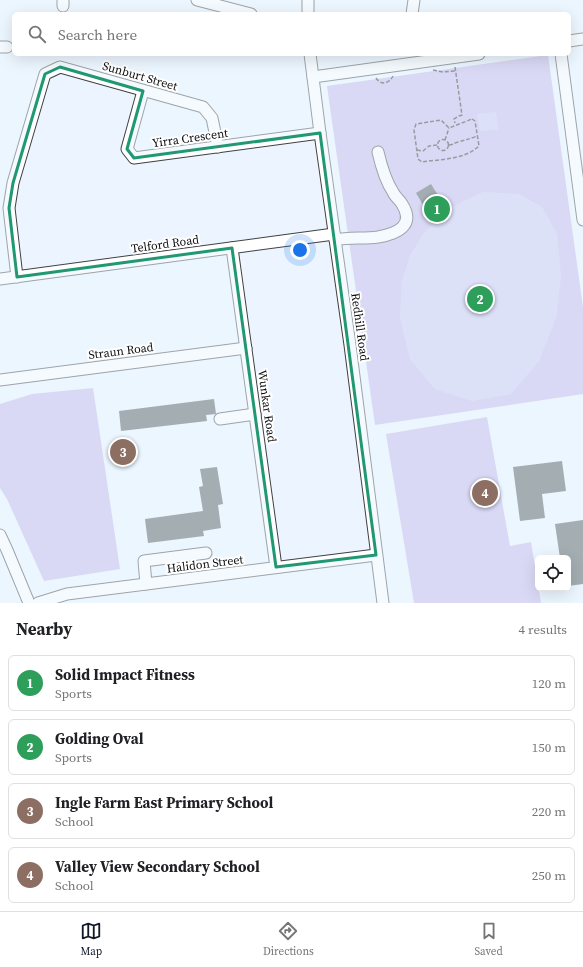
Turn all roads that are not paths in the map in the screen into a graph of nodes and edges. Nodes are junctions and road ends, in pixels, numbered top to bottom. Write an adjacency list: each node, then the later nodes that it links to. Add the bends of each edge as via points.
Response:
1 (197, 0): 4 (street)
2 (308, 0): 5 (street)
3 (414, 0): 6 (street)
4 (242, 12)
5 (308, 12)
6 (412, 12)
7 (583, 39): 8 (street)
8 (571, 41)
9 (310, 56): 13 (street, Redhill Road)
10 (446, 56): 12 (street)
11 (561, 56): 18 (street)
12 (414, 58): 13 (street)
13 (313, 78): 15 (street, Redhill Road)
14 (143, 91): 16 (street, Sunburt Street, via 203,107 212,118); 16 (street, Yirra Crescent, via 127,149 134,158); 22 (street, Sunburt Street, via 60,67 45,74 13,183 9,208)
15 (320, 133): 16 (street, Yirra Crescent); 20 (street, Redhill Road)
16 (218, 147)
17 (378, 152): 20 (street, Telford Road, via 392,192 406,212 407,223 394,234 377,237)
18 (579, 166): 19 (street)
19 (583, 220)
20 (335, 237): 21 (street, Telford Road); 30 (street, Redhill Road)
21 (232, 248): 22 (street, Telford Road); 24 (street, Wunkar Road)
22 (17, 277): 23 (street, Telford Road)
23 (0, 279)
24 (246, 348): 25 (street, Straun Road); 26 (street, Wunkar Road)
25 (0, 380)
26 (255, 414): 27 (street); 31 (street, Wunkar Road)
27 (220, 419)
28 (0, 535): 33 (street)
29 (206, 553): 32 (street, via 144,561)
30 (376, 555): 31 (street, Halidon Street); 35 (street, Redhill Road)
31 (276, 568): 32 (street, Halidon Street)
32 (146, 584): 34 (street, Halidon Street, via 67,594)
33 (29, 603)
34 (38, 603)
35 (383, 603)

